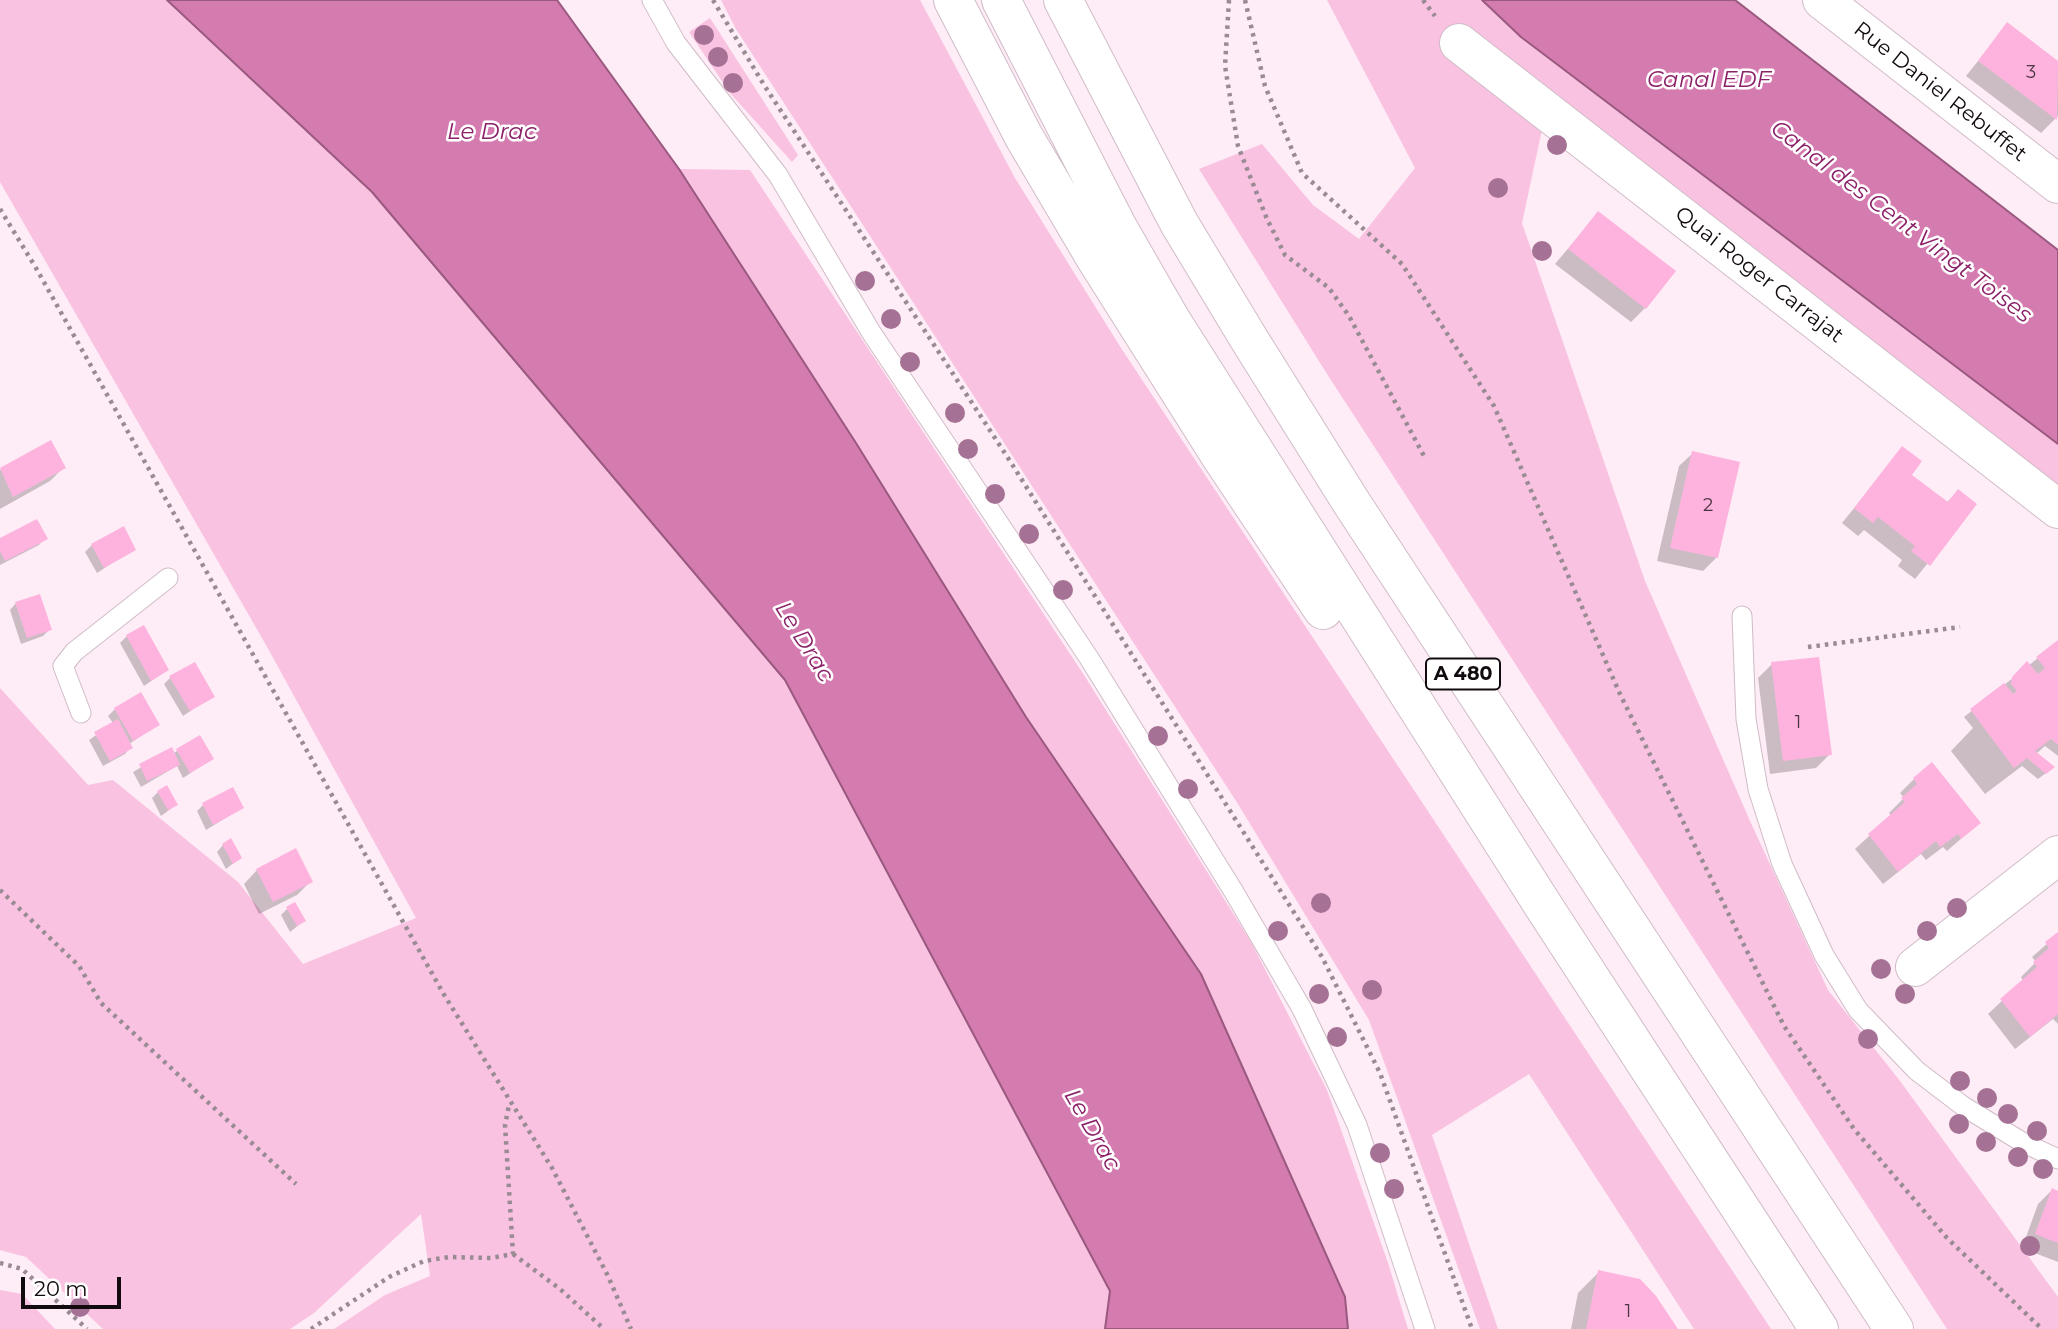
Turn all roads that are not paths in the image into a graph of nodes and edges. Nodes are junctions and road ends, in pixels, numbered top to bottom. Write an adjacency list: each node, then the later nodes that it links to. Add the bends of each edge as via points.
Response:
1 (652, 0): 16 (lane, via 676,43 778,175 871,332 1089,658 1234,892 1302,1009 1357,1125)
2 (953, 0): 13 (main road, via 1024,137 1223,460 1492,871)
3 (1001, 0): 13 (main road, A 480, via 1117,226 1171,320)
4 (1063, 0): 18 (main road, A 480, via 1179,223 1360,517)
5 (1822, 0): 7 (main road, Rue Daniel Rebuffet)
6 (1459, 43): 8 (main road, Quai Roger Carrajat)
7 (2058, 184)
8 (2058, 509)
9 (168, 578): 11 (lane, via 74,652 63,666)
10 (1742, 616): 15 (lane, via 1746,719 1758,789 1782,864 1824,955 1858,1010 1917,1071 1964,1106)
11 (81, 713)
12 (2058, 855): 14 (main road)
13 (1546, 910): 17 (main road, A 480)
14 (1915, 967)
15 (2058, 1159)
16 (1425, 1329)
17 (1819, 1329)
18 (1894, 1329)

